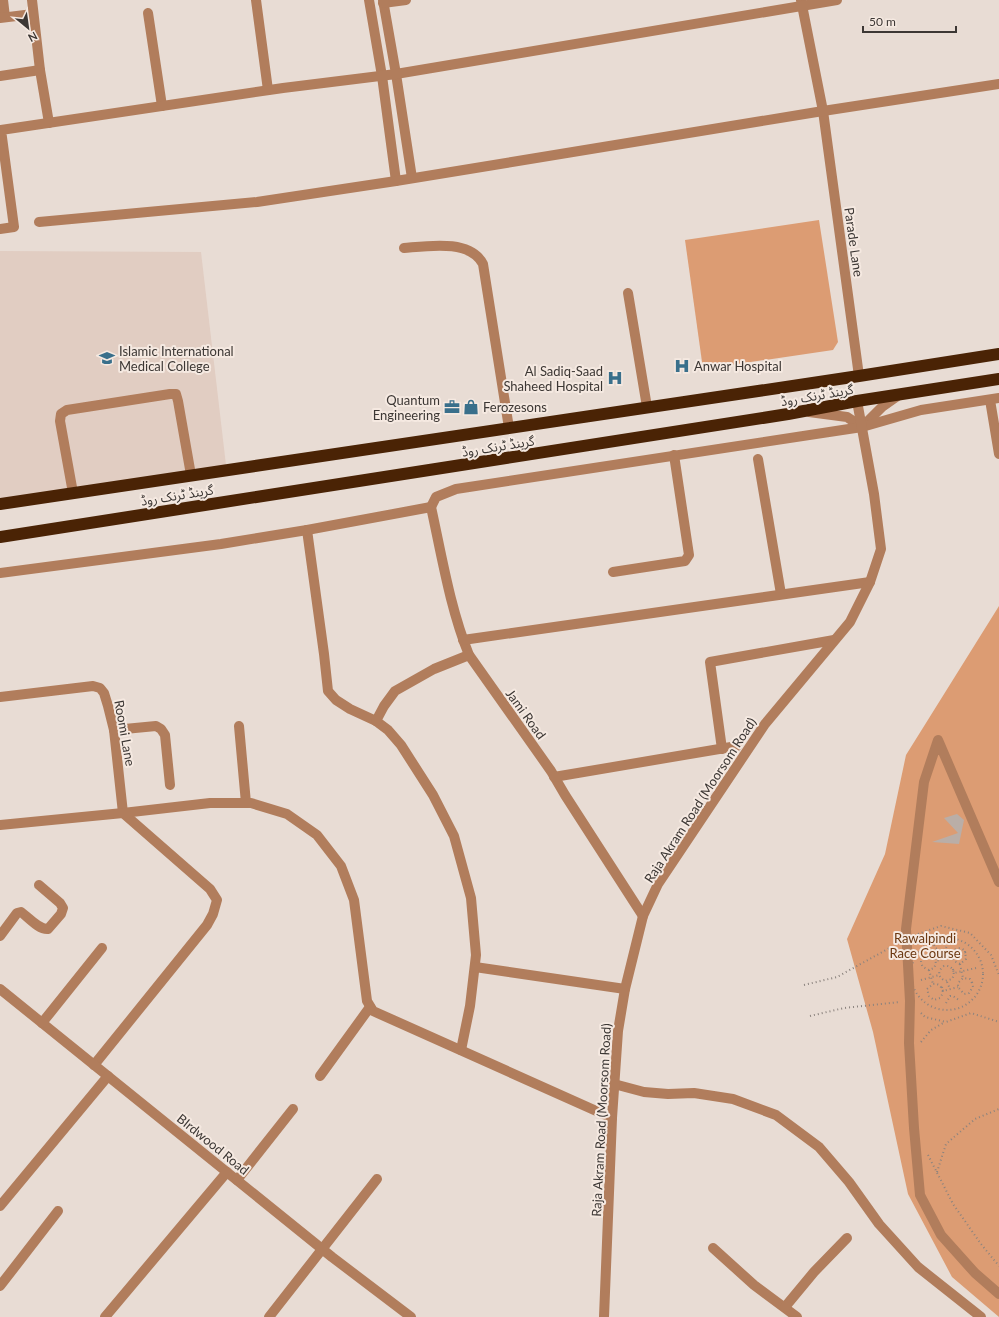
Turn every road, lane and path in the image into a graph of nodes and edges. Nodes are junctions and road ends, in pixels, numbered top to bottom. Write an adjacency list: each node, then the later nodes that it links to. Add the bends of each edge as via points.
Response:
1 (3, 0): 11 (street)
2 (32, 0): 10 (street)
3 (256, 0): 17 (street)
4 (369, 0): 15 (street)
5 (406, 0): 7 (street)
6 (837, 0): 8 (street)
7 (383, 2): 13 (street)
8 (801, 3): 13 (street); 19 (street, Parade Lane)
9 (148, 13): 18 (street)
10 (34, 14): 11 (street); 12 (street)
11 (3, 17)
12 (40, 70): 14 (street); 20 (street)
13 (396, 74): 15 (street); 22 (street)
14 (0, 76)
15 (382, 76): 17 (street); 23 (street)
16 (999, 84): 19 (street)
17 (268, 90): 18 (street)
18 (162, 106): 20 (street)
19 (823, 111): 22 (street); 29 (street, Parade Lane)
20 (48, 123): 21 (street, via 1,130)
21 (2, 149): 25 (street, via 14,227)
22 (412, 178): 23 (street)
23 (396, 181): 24 (street, via 257,202)
24 (39, 222)
25 (0, 229)
26 (404, 248): 37 (street, via 451,246 480,257)
27 (628, 294): 34 (street)
28 (999, 354): 29 (highway, گرینڈ ٹرنک روڈ)
29 (859, 376): 34 (highway, گرینڈ ٹرنک روڈ)
30 (999, 379): 31 (highway, گرینڈ ٹرنک روڈ)
31 (899, 395): 33 (highway, گرینڈ ٹرنک روڈ); 36 (street)
32 (994, 399): 36 (street, via 921,410); 38 (street)
33 (857, 401): 35 (highway, گرینڈ ٹرنک روڈ); 36 (street, Raja Akram Road (Moorsom Road))
34 (646, 407): 37 (highway, گرینڈ ٹرنک روڈ)
35 (804, 411): 36 (street, via 847,417); 46 (highway, گرینڈ ٹرنک روڈ)
36 (862, 427): 39 (street); 49 (street, Raja Akram Road (Moorsom Road), via 881,549)
37 (509, 428): 41 (highway, گرینڈ ٹرنک روڈ)
38 (999, 454)
39 (674, 455): 44 (street, via 456,489 436,497); 47 (street, via 690,555 685,561)
40 (758, 459): 50 (street)
41 (191, 475): 42 (highway, گرینڈ ٹرنک روڈ); 42 (street, via 178,401 176,394 170,394 67,410 61,414 60,421)
42 (73, 493): 43 (highway, گرینڈ ٹرنک روڈ)
43 (0, 504)
44 (431, 507): 45 (street); 51 (street, Jami Road, via 451,602)
45 (307, 530): 48 (street); 55 (street, via 328,691 350,709)
46 (0, 537)
47 (613, 572)
48 (0, 573)
49 (870, 582): 50 (street); 52 (street, Raja Akram Road (Moorsom Road), via 850,622)
50 (781, 594): 51 (street)
51 (463, 640): 53 (street, Jami Road)
52 (834, 640): 59 (street, via 710,662); 67 (street, Raja Akram Road (Moorsom Road), via 765,724 658,884)
53 (469, 655): 55 (street, via 434,669 395,691); 60 (street, Jami Road)
54 (0, 698): 57 (street, Roomi Lane, via 93,686 104,692)
55 (376, 721): 80 (street, via 401,745 433,795 454,836 471,898)
56 (239, 726): 62 (street)
57 (114, 730): 61 (street, via 156,726 161,729 164,735); 63 (street, Roomi Lane)
58 (737, 746): 59 (street)
59 (722, 749): 60 (street)
60 (554, 777): 67 (street, Jami Road)
61 (170, 785)
62 (246, 802): 63 (street, via 210,803); 100 (street, via 287,814 317,835 341,866 354,900)
63 (123, 813): 64 (street); 105 (street, via 210,889 216,900 207,925)
64 (0, 825)
65 (999, 882): 104 (street, via 938,740 924,782 906,929)
66 (39, 885): 68 (street, via 60,904 63,908 61,914 46,930 21,912 17,913)
67 (643, 916): 95 (street, Raja Akram Road (Moorsom Road))
68 (0, 936)
69 (948, 942): 70 (path, via 942,951)
70 (934, 945)
71 (102, 948): 102 (street)
72 (966, 951): 73 (path); 74 (path, via 956,948 951,953); 77 (path, via 966,959)
73 (966, 955)
74 (952, 957): 76 (path); 77 (path)
75 (935, 958): 76 (path, via 936,961); 83 (path, via 935,966); 83 (path, via 929,954 921,959 924,967)
76 (944, 959): 78 (path)
77 (960, 964): 84 (path)
78 (945, 966): 82 (path); 85 (path, via 939,971)
79 (983, 966): 79 (path, via 980,989 976,996 967,1005 958,1008 948,1010 931,1007 914,988 913,962 924,946 935,938 948,937 963,942 973,950)
80 (475, 967): 95 (street); 103 (street)
81 (976, 968): 84 (path)
82 (953, 969): 84 (path, via 954,973); 89 (path, via 953,977)
83 (929, 970): 86 (path)
84 (961, 971): 87 (path)
85 (939, 976): 86 (path); 89 (path)
86 (931, 977): 88 (path); 91 (path)
87 (963, 978): 90 (path, via 968,978); 94 (path, via 958,983)
88 (921, 980)
89 (947, 982): 96 (path)
90 (972, 982): 92 (path); 94 (path, via 974,987 969,993 964,994)
91 (933, 984): 93 (path); 93 (path, via 927,991 934,1000 942,995)
92 (973, 985)
93 (942, 987): 96 (path, via 943,991)
94 (958, 988): 96 (path)
95 (625, 989): 108 (street, Raja Akram Road (Moorsom Road), via 618,1031)
96 (950, 989)
97 (1, 992): 102 (street, BIrdwood Road)
98 (960, 1000): 99 (path, via 953,996)
99 (946, 1003)
100 (370, 1007): 103 (street, via 373,1011); 107 (street)
101 (946, 1022): 104 (path, via 931,1030)
102 (42, 1023): 105 (street, BIrdwood Road)
103 (461, 1050): 111 (street)
104 (910, 1056): 124 (street, via 920,1195 941,1235 975,1273)
105 (94, 1065): 106 (street, BIrdwood Road)
106 (108, 1076): 113 (street, BIrdwood Road); 117 (street)
107 (320, 1076)
108 (614, 1084): 111 (street, Raja Akram Road (Moorsom Road)); 131 (street, via 644,1092 694,1093 732,1099 776,1115 819,1147 849,1182 879,1224 918,1267)
109 (293, 1109): 116 (street)
110 (999, 1109): 114 (path, via 975,1119 946,1144)
111 (612, 1118): 129 (street, Raja Akram Road (Moorsom Road))
112 (925, 1149): 114 (path)
113 (226, 1172): 116 (street, BIrdwood Road); 126 (street)
114 (937, 1172): 122 (path, via 953,1204)
115 (377, 1179): 121 (street)
116 (237, 1180): 121 (street, BIrdwood Road)
117 (0, 1206)
118 (58, 1211): 123 (street)
119 (847, 1238): 125 (street)
120 (713, 1248): 125 (street, via 754,1285)
121 (322, 1249): 127 (street); 128 (street, BIrdwood Road)
122 (999, 1266)
123 (0, 1286)
124 (999, 1294)
125 (785, 1307): 130 (street)
126 (105, 1317)
127 (269, 1317)
128 (411, 1317)
129 (604, 1317)
130 (797, 1317)
131 (981, 1317)

